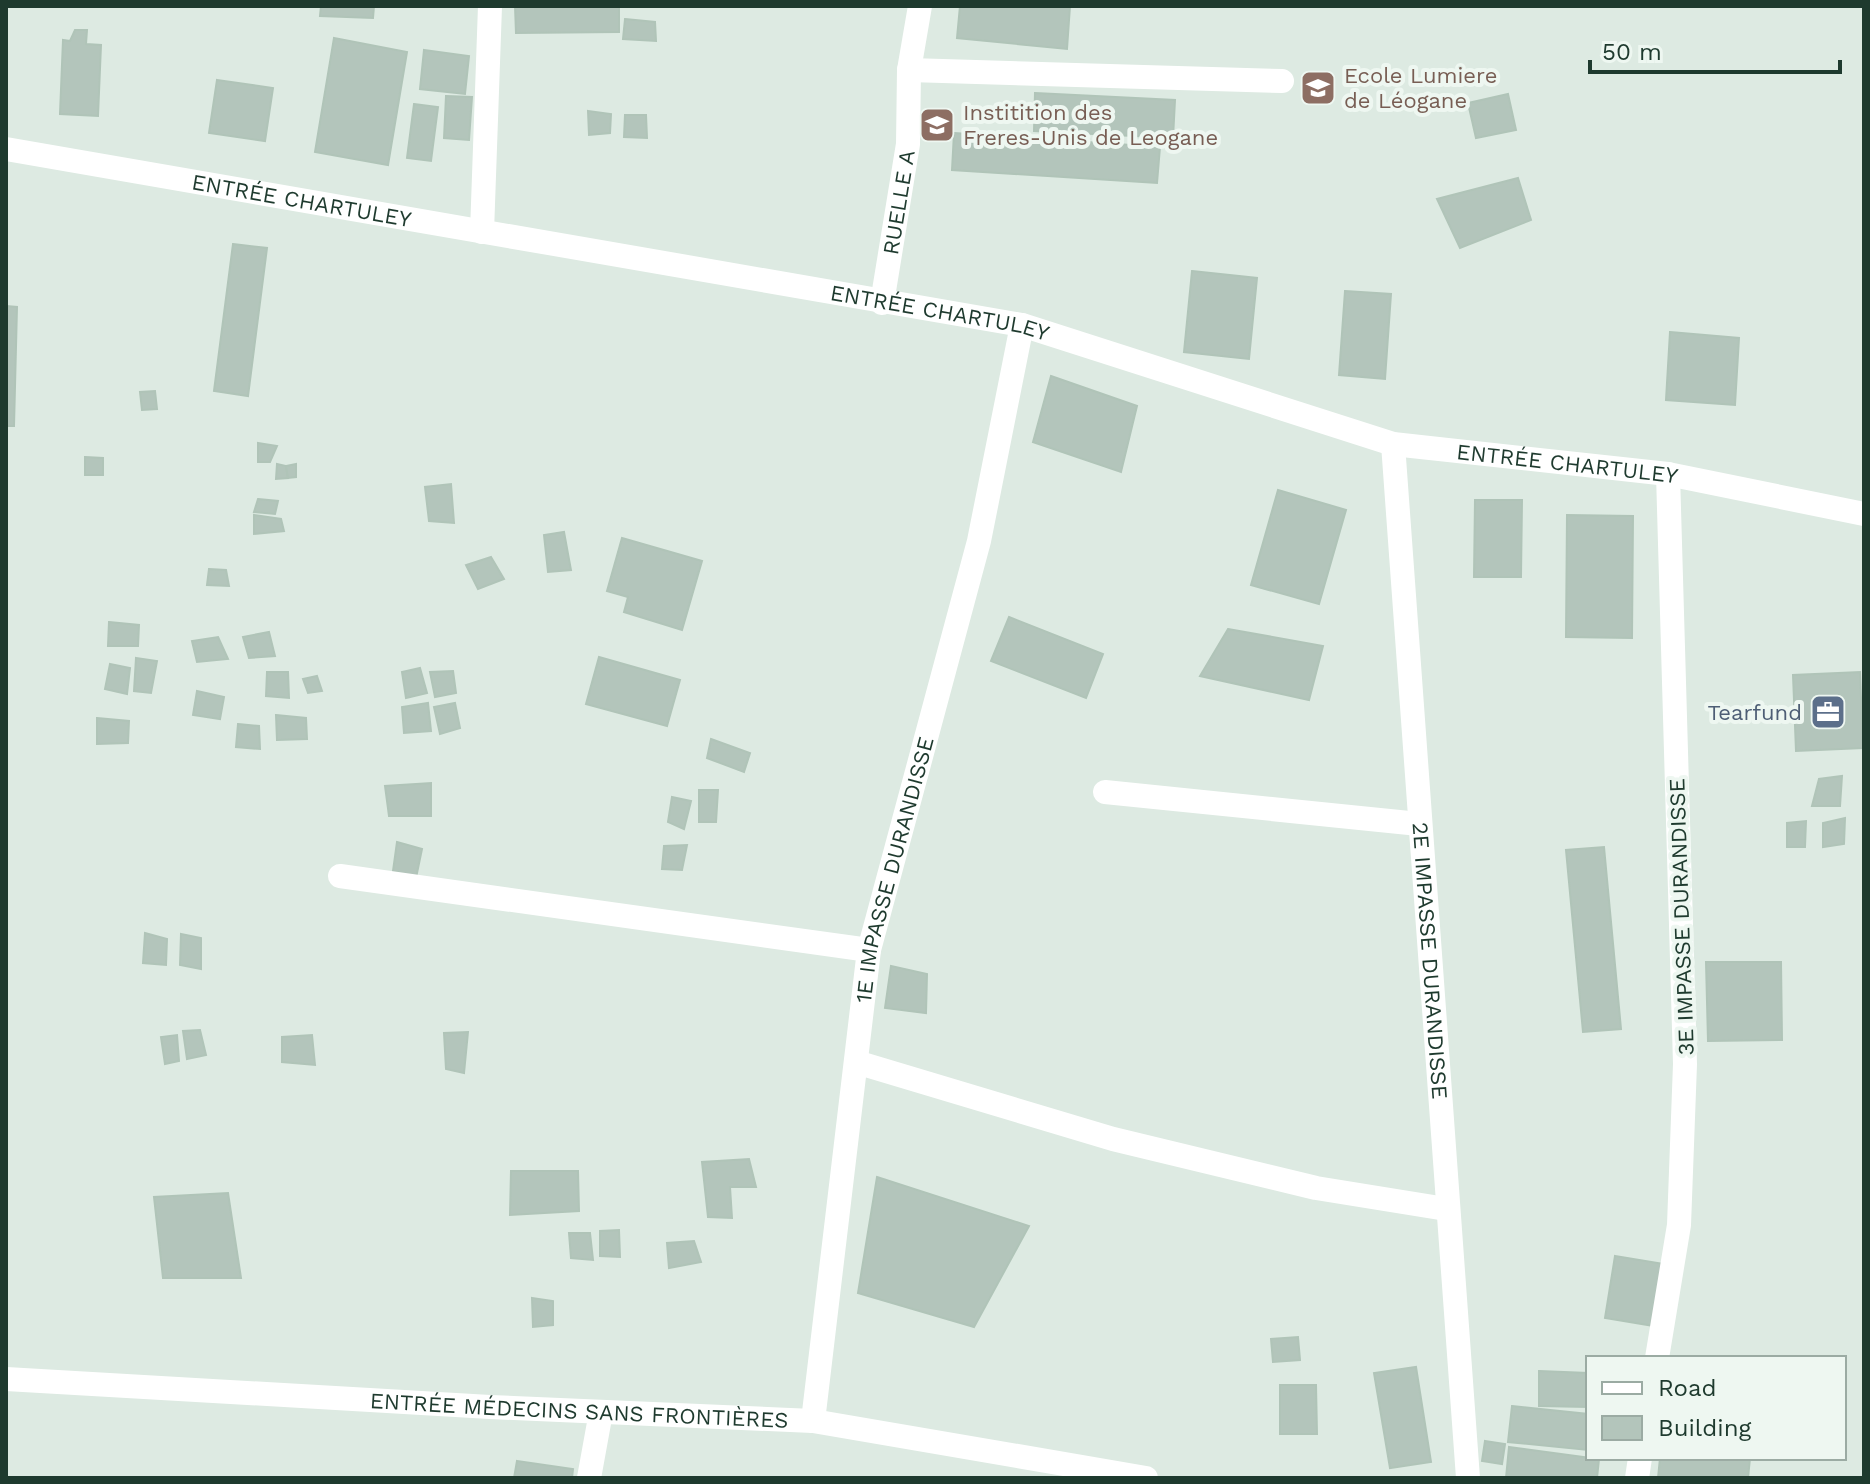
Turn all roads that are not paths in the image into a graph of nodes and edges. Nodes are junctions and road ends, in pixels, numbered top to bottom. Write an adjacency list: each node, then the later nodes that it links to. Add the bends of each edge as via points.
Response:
1 (490, 6): 6 (street)
2 (920, 6): 3 (street, RUELLE A)
3 (909, 70): 4 (street); 7 (street, RUELLE A, via 908,144)
4 (1282, 81)
5 (6, 149): 6 (street, ENTRÉE CHARTULEY)
6 (482, 232): 7 (street, ENTRÉE CHARTULEY)
7 (882, 303): 8 (street, ENTRÉE CHARTULEY)
8 (1022, 325): 9 (street, ENTRÉE CHARTULEY); 15 (street, 1E IMPASSE DURANDISSE, via 979,541)
9 (1393, 444): 10 (street, ENTRÉE CHARTULEY); 13 (street, 2E IMPASSE DURANDISSE)
10 (1668, 474): 11 (street, ENTRÉE CHARTULEY); 18 (street, 3E IMPASSE DURANDISSE, via 1685,1064 1679,1225)
11 (1864, 514)
12 (1105, 792): 13 (street)
13 (1419, 824): 17 (street, 2E IMPASSE DURANDISSE)
14 (340, 876): 15 (street)
15 (869, 950): 16 (street, 1E IMPASSE DURANDISSE)
16 (856, 1062): 17 (street, via 1113,1139 1316,1188); 21 (street, 1E IMPASSE DURANDISSE)
17 (1446, 1209): 24 (street, 2E IMPASSE DURANDISSE)
18 (1657, 1356)
19 (6, 1379): 20 (street, ENTRÉE MÉDECINS SANS FRONTIÈRES)
20 (601, 1412): 21 (street, ENTRÉE MÉDECINS SANS FRONTIÈRES); 22 (street)
21 (813, 1421): 23 (street, ENTRÉE MÉDECINS SANS FRONTIÈRES)
22 (589, 1478)
23 (1146, 1478)
24 (1468, 1478)

